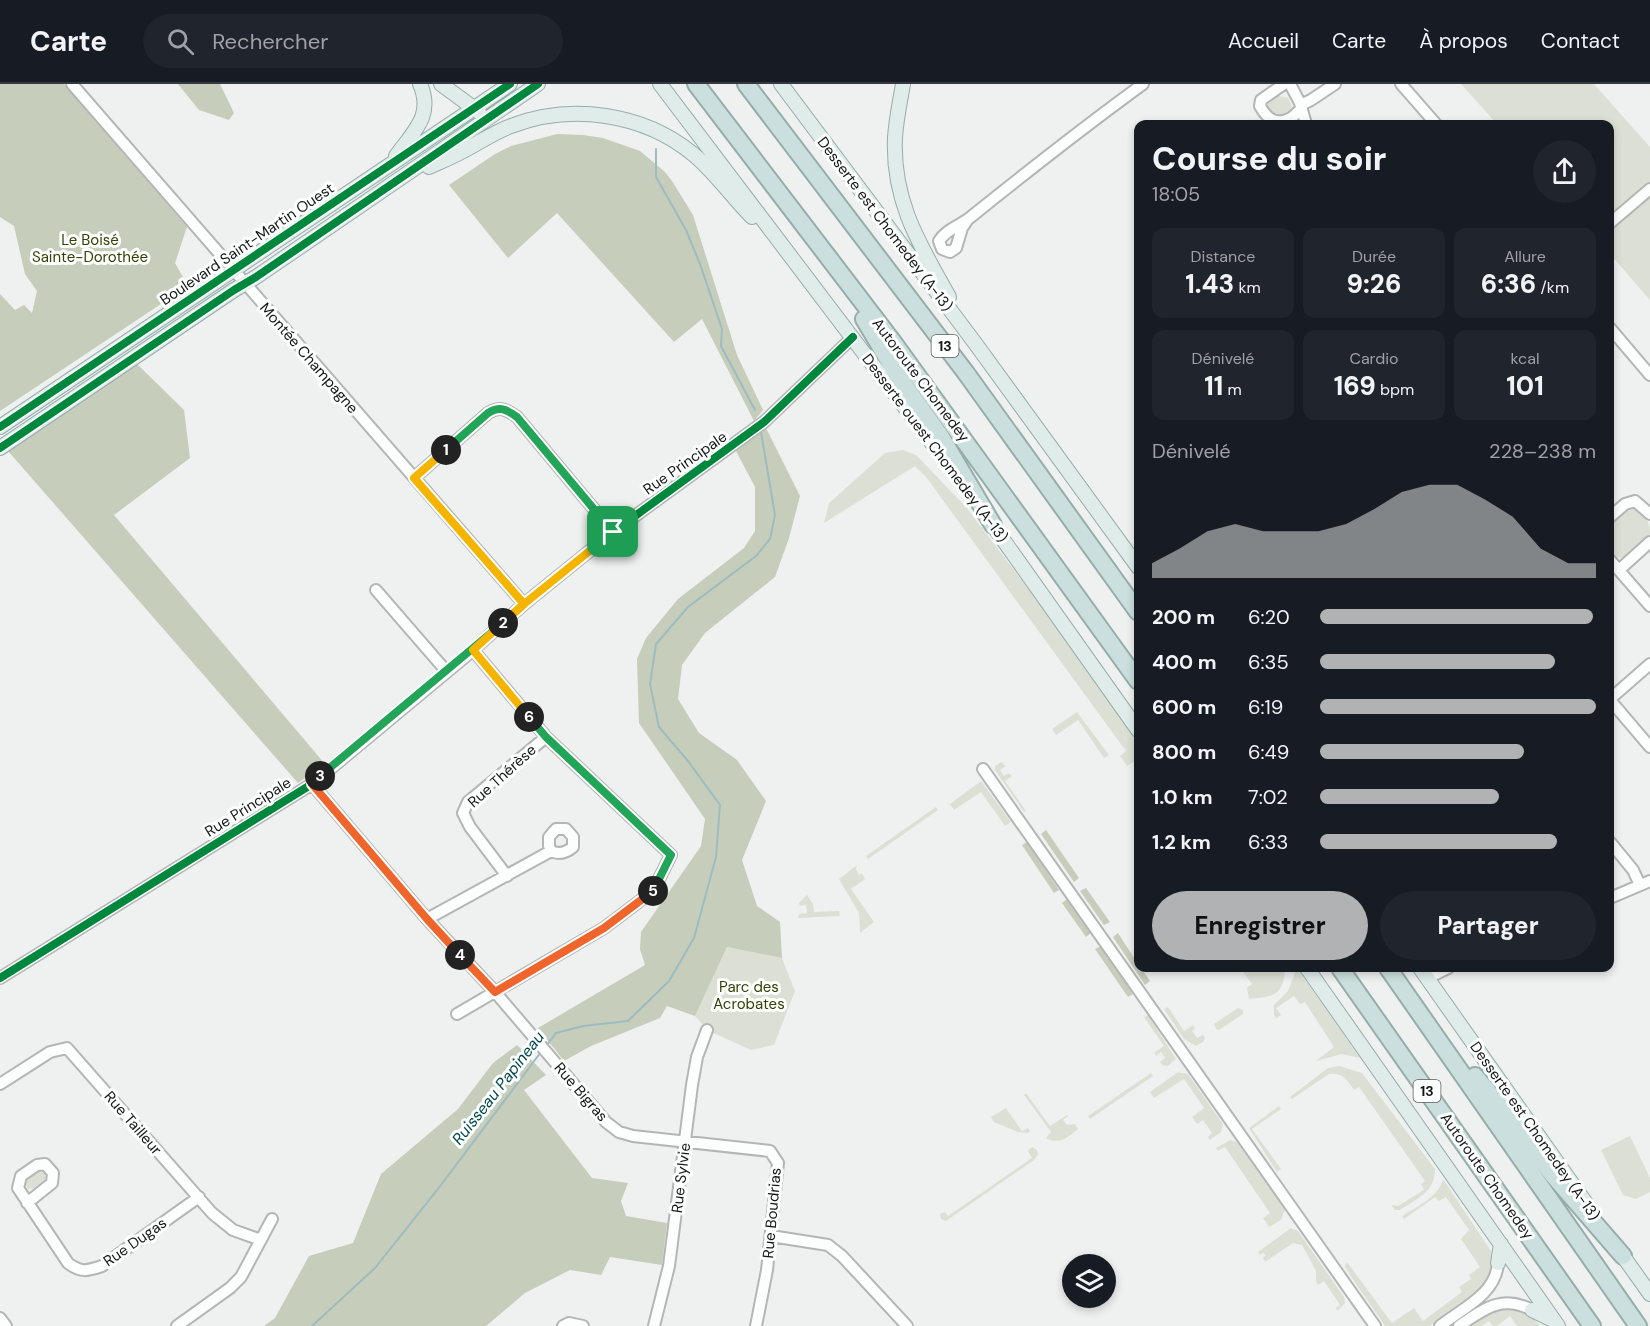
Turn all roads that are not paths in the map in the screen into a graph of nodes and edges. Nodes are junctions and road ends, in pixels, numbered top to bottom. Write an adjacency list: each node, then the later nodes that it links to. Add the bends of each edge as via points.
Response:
1 (72, 84): 30 (street, Montée Champagne)
2 (420, 84): 23 (main road, via 425,102 422,120)
3 (441, 84): 17 (main road)
4 (510, 84): 17 (main road, Boulevard Saint-Martin Ouest)
5 (538, 84): 18 (main road, Boulevard Saint-Martin Ouest)
6 (660, 84): 29 (main road, Desserte ouest Chomedey (A-13))
7 (696, 84): 28 (highway, Autoroute Chomedey / 13)
8 (746, 84): 49 (highway, 13, via 966,374)
9 (781, 84): 34 (main road, Desserte est Chomedey (A-13))
10 (903, 84): 34 (main road, via 895,139 901,199 916,238)
11 (1143, 84): 26 (street)
12 (1284, 84): 19 (street, via 1261,100 1260,106)
13 (1290, 84): 16 (street)
14 (1335, 84): 16 (street)
15 (1401, 84): 22 (street)
16 (1301, 107): 20 (street, via 1292,118); 21 (street)
17 (474, 108): 18 (main road); 23 (main road, Boulevard Saint-Martin Ouest)
18 (488, 118): 24 (main road, Boulevard Saint-Martin Ouest)
19 (1270, 120)
20 (1284, 120)
21 (1305, 120)
22 (1432, 120)
23 (392, 163): 30 (main road, Boulevard Saint-Martin Ouest)
24 (395, 183): 29 (main road, via 522,122 574,113 617,118 651,129 692,153); 31 (main road, Boulevard Saint-Martin Ouest)
25 (1650, 189): 27 (street)
26 (968, 219)
27 (1614, 220)
28 (818, 244): 41 (highway); 54 (highway, Autoroute Chomedey / 13, via 961,434)
29 (796, 263): 33 (main road, Desserte ouest Chomedey (A-13))
30 (232, 270): 31 (street, Montée Champagne); 36 (main road, Boulevard Saint-Martin Ouest)
31 (244, 284): 37 (main road, Boulevard Saint-Martin Ouest); 38 (street, Montée Champagne)
32 (1614, 333): 35 (street)
33 (853, 337): 41 (main road, Desserte ouest Chomedey (A-13)); 42 (street, Rue Principale, via 765,422)
34 (975, 343): 44 (main road, Desserte est Chomedey (A-13))
35 (1650, 375)
36 (0, 427)
37 (0, 448)
38 (414, 478): 42 (street, via 488,413 506,409 517,417); 48 (street, Montée Champagne)
39 (1614, 514): 40 (street, via 1635,501)
40 (1650, 514)
41 (993, 525): 57 (main road, Desserte ouest Chomedey (A-13))
42 (613, 532): 48 (street, Rue Principale)
43 (1650, 542): 46 (street)
44 (1134, 562)
45 (1614, 564): 46 (street)
46 (1619, 570): 50 (street)
47 (376, 590): 53 (street)
48 (524, 604): 51 (street, Rue Principale)
49 (1134, 606)
50 (1650, 606)
51 (473, 650): 53 (street, Rue Principale); 58 (street)
52 (1650, 664): 55 (street)
53 (447, 672): 61 (street, Rue Principale)
54 (1134, 675)
55 (1614, 696)
56 (1614, 705): 59 (street)
57 (1134, 724)
58 (546, 737): 64 (street, Rue Thérèse, via 468,802 463,813); 73 (street, via 671,855 653,891 604,928)
59 (1650, 747)
60 (983, 769): 98 (street)
61 (312, 784): 67 (street, Rue Bigras); 72 (street, Rue Principale)
62 (1614, 847): 65 (street)
63 (552, 851): 64 (street)
64 (507, 876): 67 (street)
65 (1645, 883): 66 (street)
66 (1614, 896)
67 (427, 919): 73 (street, Rue Bigras)
68 (1310, 972): 84 (main road)
69 (1344, 972): 101 (highway, Autoroute Chomedey / 13)
70 (1392, 972): 74 (highway, 13)
71 (1424, 973): 85 (main road, Desserte est Chomedey (A-13))
72 (0, 978)
73 (495, 992): 75 (street); 78 (street, Rue Bigras, via 606,1122 633,1136)
74 (1413, 1002): 85 (highway); 102 (highway, 13)
75 (457, 1014)
76 (706, 1030): 78 (street, Rue Sylvie, via 697,1057)
77 (0, 1084): 79 (street, Rue Tailleur, via 50,1052 67,1047)
78 (685, 1140): 82 (street, Rue Boudrias, via 770,1151 778,1163); 96 (street, Rue Sylvie, via 669,1266)
79 (199, 1197): 80 (street, Rue Dugas, via 102,1266 86,1272 68,1263); 83 (street, Rue Tailleur, via 233,1230)
80 (27, 1203)
81 (272, 1219): 83 (street)
82 (771, 1236): 91 (street, Rue Boudrias); 97 (street, via 828,1245)
83 (261, 1240): 93 (street, via 241,1277)
84 (1501, 1244): 86 (main road); 90 (main road)
85 (1623, 1256): 87 (main road, Desserte est Chomedey (A-13))
86 (1498, 1263): 99 (street, via 1496,1278 1486,1292)
87 (1650, 1294)
88 (1533, 1310): 90 (main road); 100 (street, via 1501,1303)
89 (0, 1318): 92 (street)
90 (1556, 1324)
91 (759, 1325)
92 (6, 1326)
93 (177, 1326)
94 (563, 1326): 95 (street)
95 (583, 1326)
96 (654, 1326)
97 (907, 1326)
98 (1375, 1326)
99 (1440, 1326)
100 (1459, 1326)
101 (1592, 1326)
102 (1638, 1326)

